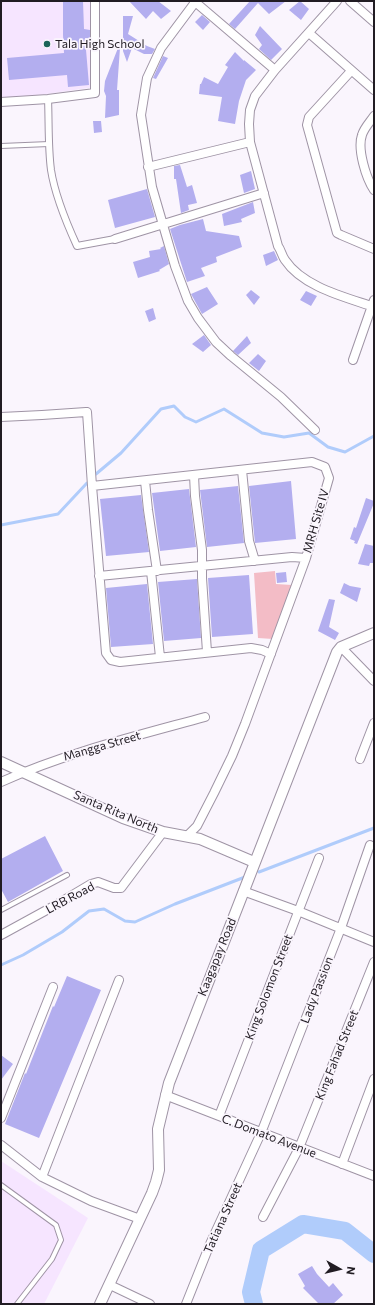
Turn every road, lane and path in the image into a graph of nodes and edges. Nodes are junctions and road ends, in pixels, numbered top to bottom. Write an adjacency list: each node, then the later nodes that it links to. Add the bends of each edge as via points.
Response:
1 (95, 1): 10 (street, via 94,93)
2 (195, 1): 7 (street); 16 (street, via 161,48 147,78 141,115)
3 (337, 1): 6 (street)
4 (350, 1): 5 (street)
5 (374, 22)
6 (309, 33): 7 (street); 8 (street)
7 (275, 70): 13 (street, via 255,96 250,110)
8 (351, 71): 9 (street); 21 (street, via 309,117 307,125 337,233)
9 (374, 90)
10 (48, 99): 11 (street); 14 (street)
11 (1, 102)
12 (374, 116): 17 (street, via 361,136 361,158)
13 (250, 142): 16 (street); 18 (street)
14 (49, 144): 15 (lane); 20 (street, via 54,188 77,246)
15 (1, 146)
16 (148, 167): 19 (street)
17 (374, 190)
18 (264, 193): 19 (street); 22 (street, via 278,246 285,260 296,272 312,284)
19 (163, 225): 20 (street); 25 (street, via 186,295 207,331 231,356 281,397)
20 (115, 239)
21 (374, 248)
22 (373, 304): 23 (street)
23 (353, 360)
24 (1, 417): 29 (street, via 86,412)
25 (315, 430)
26 (242, 470): 27 (street, MRH Site IV); 30 (street, MRH Site IV, via 312,462 325,467 329,478); 31 (street, via 249,541)
27 (194, 475): 28 (street, MRH Site IV); 32 (street)
28 (145, 481): 29 (street, MRH Site IV); 33 (street)
29 (92, 486): 34 (street)
30 (306, 558): 31 (street, via 292,556); 38 (street, MRH Site IV)
31 (254, 561): 32 (street)
32 (202, 566): 33 (street); 37 (street)
33 (154, 571): 34 (street); 39 (street)
34 (99, 576): 39 (street, via 106,653 111,660 120,662)
35 (374, 633): 36 (street)
36 (342, 647): 40 (street); 51 (street, Kaagapay Road, via 337,652)
37 (207, 652): 38 (street, via 251,648); 39 (street)
38 (271, 654): 48 (street, MRH Site IV, via 232,756 197,826)
39 (160, 657)
40 (374, 681)
41 (205, 717): 45 (street, Mangga Street, via 79,752)
42 (374, 724): 43 (street)
43 (360, 759)
44 (1, 762): 45 (street, Santa Rita North)
45 (24, 771): 46 (street, Mangga Street); 47 (street, Santa Rita North, via 124,818)
46 (1, 782)
47 (163, 832): 48 (street, Santa Rita North); 57 (street, LRB Road, via 121,888 98,882 91,884)
48 (187, 836): 51 (street, Santa Rita North)
49 (370, 845): 56 (street, Lady Passion)
50 (319, 858): 55 (street, King Solomon Street)
51 (254, 862): 53 (street, Kaagapay Road)
52 (67, 875): 54 (lane)
53 (243, 891): 55 (street); 63 (street, Kaagapay Road)
54 (1, 910)
55 (298, 911): 56 (street); 65 (street, King Solomon Street)
56 (341, 928): 58 (street); 67 (street, Lady Passion)
57 (1, 935)
58 (374, 942)
59 (374, 962): 69 (street, King Fahad Street)
60 (120, 980): 72 (street)
61 (53, 987): 64 (street)
62 (374, 1079): 70 (street)
63 (165, 1095): 65 (street, C. Domato Avenue); 75 (street, Kaagapay Road, via 158,1129 159,1170)
64 (3, 1109): 66 (street)
65 (219, 1116): 67 (street, C. Domato Avenue)
66 (1, 1118)
67 (261, 1133): 69 (street, C. Domato Avenue); 80 (street, Tatiana Street, via 210,1244)
68 (1, 1145): 72 (street)
69 (299, 1148): 70 (street, C. Domato Avenue); 74 (street, King Fahad Street)
70 (342, 1164): 71 (street, C. Domato Avenue)
71 (374, 1176)
72 (42, 1177): 75 (street, via 92,1201)
73 (1, 1185): 77 (lane, via 56,1225 61,1240 52,1259)
74 (263, 1217)
75 (140, 1219): 76 (street, Kaagapay Road)
76 (110, 1285): 78 (street, Kaagapay Road); 79 (street)
77 (17, 1304)
78 (100, 1304)
79 (150, 1304)
80 (186, 1304)

